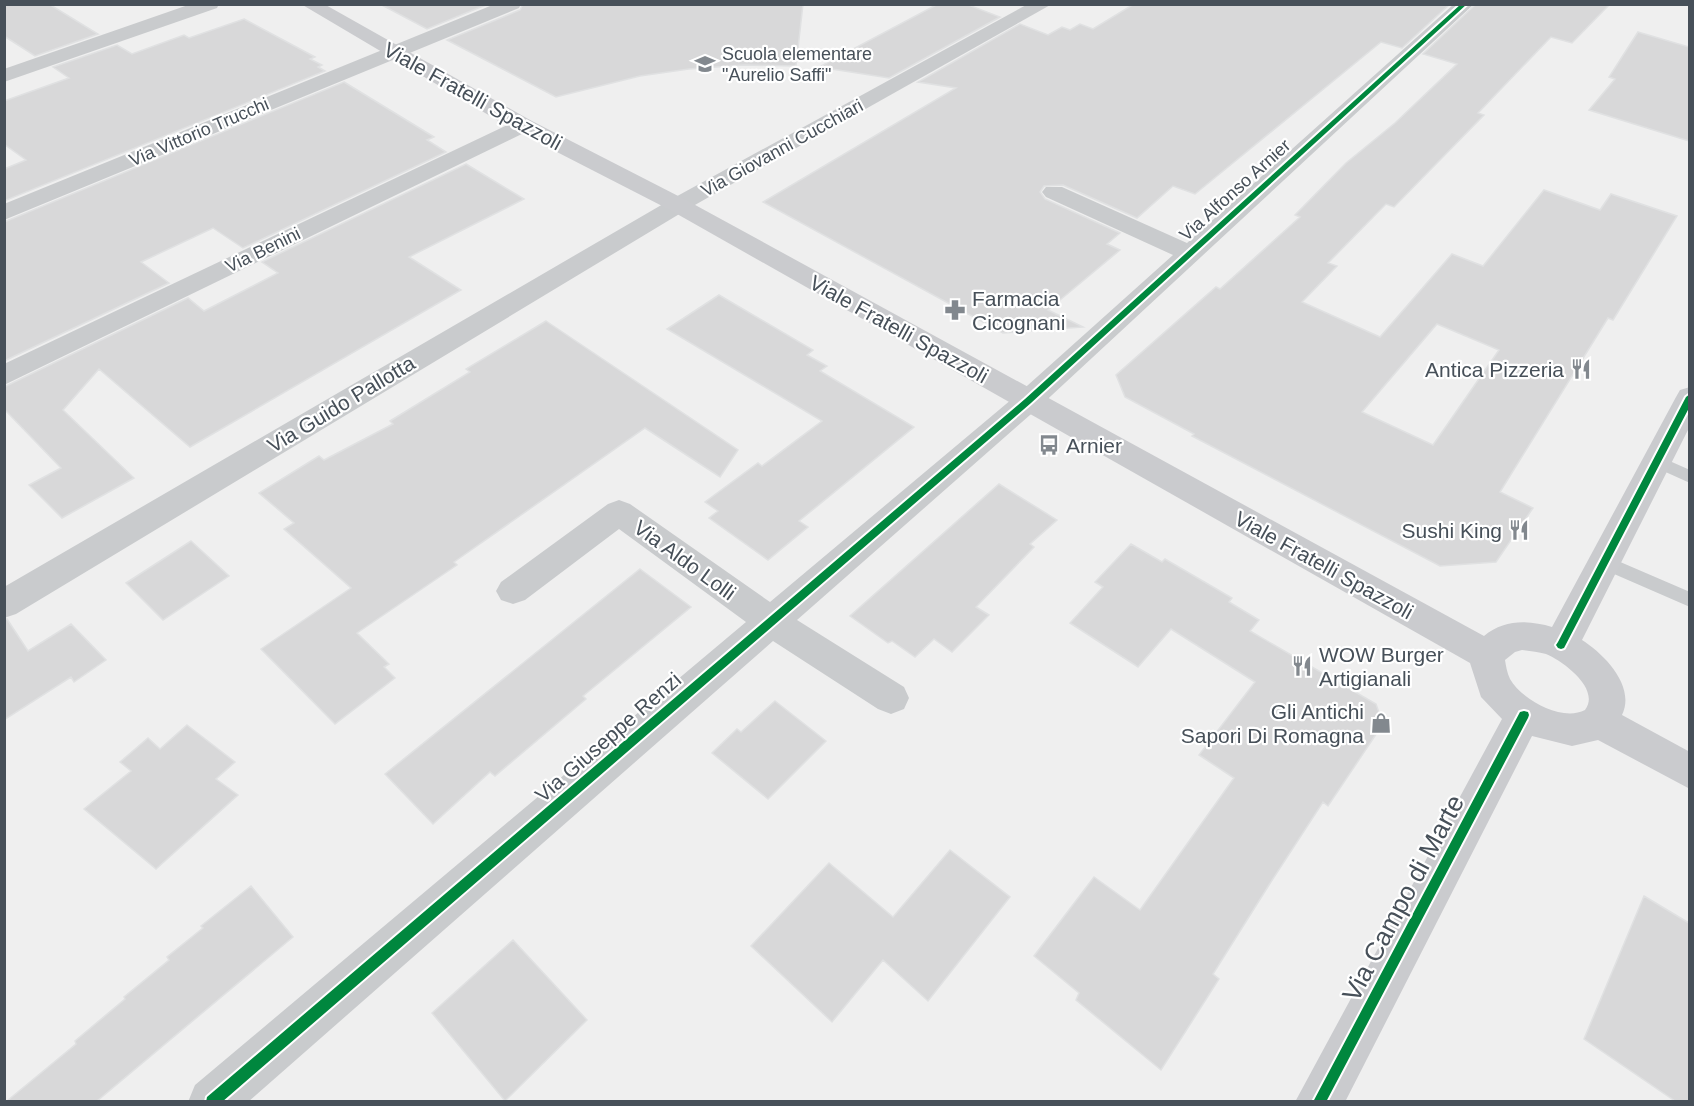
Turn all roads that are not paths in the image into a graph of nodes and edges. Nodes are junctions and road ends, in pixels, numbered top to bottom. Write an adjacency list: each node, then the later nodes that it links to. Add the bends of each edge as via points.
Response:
1 (210, 4): 7 (street)
2 (310, 4): 6 (street, Viale Fratelli Spazzoli)
3 (512, 4): 6 (street, Via Vittorio Trucchi)
4 (1043, 4): 10 (street, Via Giovanni Cucchiari)
5 (1465, 4): 12 (street, Via Alfonso Arnier)
6 (393, 51): 8 (street, Viale Fratelli Spazzoli); 11 (street, Via Vittorio Trucchi)
7 (4, 76)
8 (522, 125): 10 (street, Viale Fratelli Spazzoli); 13 (street, Via Benini)
9 (1054, 192): 12 (street, Via Alfonso Arnier)
10 (678, 205): 15 (street, Viale Fratelli Spazzoli); 21 (street, Via Guido Pallotta)
11 (4, 213)
12 (1190, 253): 15 (street, Via Alfonso Arnier)
13 (4, 376)
14 (1689, 397): 16 (street)
15 (1028, 401): 22 (street, Via Giuseppe Renzi); 24 (street, Viale Fratelli Spazzoli)
16 (1656, 461): 17 (lane); 18 (street)
17 (1689, 477)
18 (1604, 562): 20 (lane); 23 (street)
19 (513, 591): 22 (street, Via Aldo Lolli, via 619,512)
20 (1689, 600)
21 (4, 604)
22 (770, 621): 25 (street); 29 (street, Via Giuseppe Renzi)
23 (1561, 645): 24 (street, via 1522,636 1505,639); 27 (street, via 1585,662 1602,683 1607,698)
24 (1487, 655): 26 (street, via 1488,673 1495,688)
25 (891, 698)
26 (1524, 715): 27 (street, via 1565,729 1584,728); 30 (street, Via Campo di Marte)
27 (1598, 721): 28 (street)
28 (1689, 772)
29 (212, 1101)
30 (1319, 1101)

